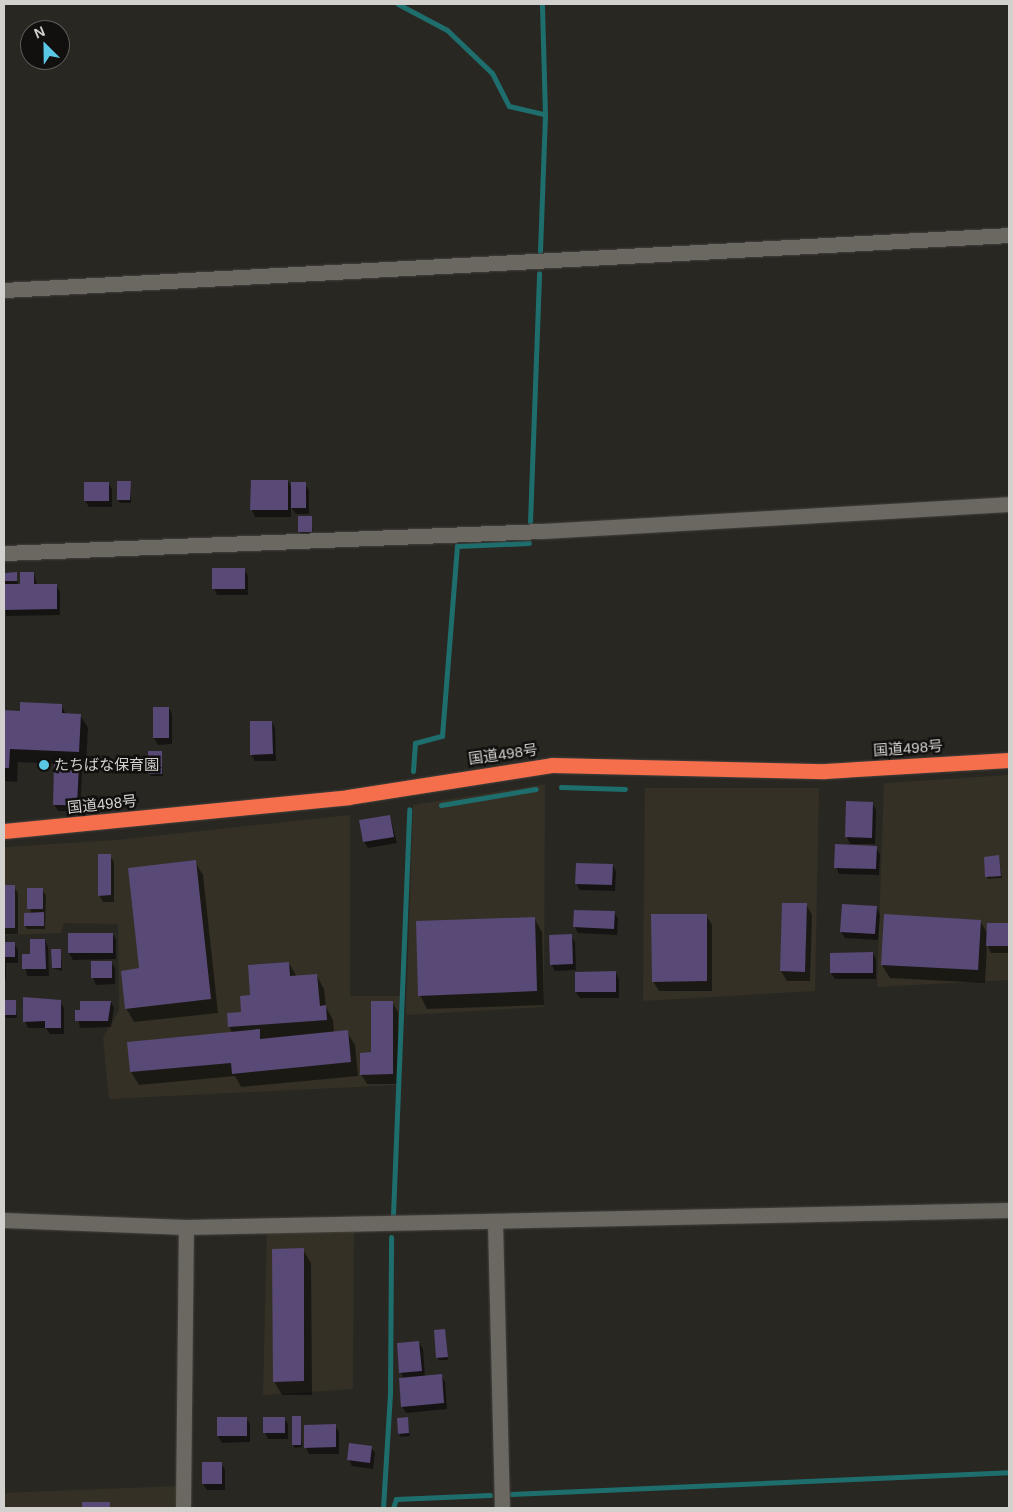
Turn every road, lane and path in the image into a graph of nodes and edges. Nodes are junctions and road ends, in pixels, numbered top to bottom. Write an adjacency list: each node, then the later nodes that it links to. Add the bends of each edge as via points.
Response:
1 (1009, 235): 2 (street)
2 (4, 290)
3 (1009, 504): 4 (street, via 532,531)
4 (4, 553)
5 (1009, 760): 6 (highway, 国道498号, via 825,771 552,765 348,797)
6 (4, 831)
7 (1009, 1210): 9 (street)
8 (4, 1220): 10 (street)
9 (495, 1222): 10 (street); 12 (street)
10 (186, 1227): 11 (street)
11 (183, 1508)
12 (502, 1508)

